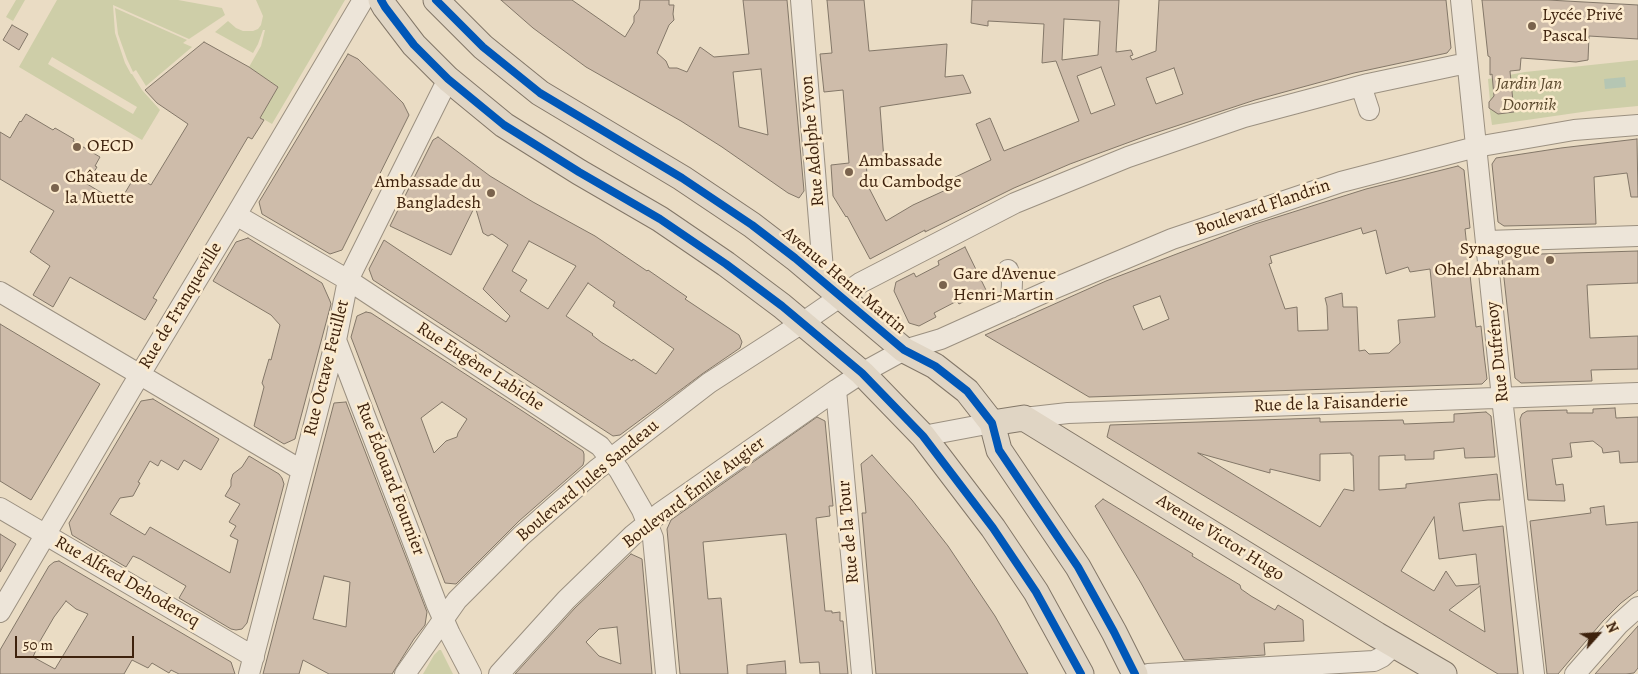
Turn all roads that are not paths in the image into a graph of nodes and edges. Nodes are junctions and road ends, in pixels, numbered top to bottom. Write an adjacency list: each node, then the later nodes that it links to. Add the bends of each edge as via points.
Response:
1 (364, 0): 12 (street, Rue de Franqueville)
2 (382, 0): 7 (main road, via 414,45)
3 (436, 0): 17 (main road, Avenue Henri Martin, via 483,48 540,93 690,183 752,225)
4 (801, 0): 17 (street, Rue Adolphe Yvon)
5 (1460, 0): 6 (street, Rue Dufrénoy)
6 (1467, 63): 8 (street); 11 (street, Rue Dufrénoy)
7 (448, 79): 16 (street, Rue Octave Feuillet); 20 (main road, via 504,125 660,219 726,264)
8 (1361, 86): 9 (street); 17 (street, via 1244,117 1128,157 1015,203 860,283)
9 (1369, 110)
10 (1638, 125): 11 (street, Boulevard Flandrin, via 1574,130)
11 (1476, 147): 14 (street, Rue Dufrénoy); 19 (street, Boulevard Flandrin, via 1341,182 1182,236)
12 (236, 215): 16 (street, Rue Eugène Labiche); 24 (street, Rue de Franqueville)
13 (1638, 236): 14 (street)
14 (1487, 241): 27 (street, Rue Dufrénoy)
15 (1008, 270): 19 (street, via 1012,280)
16 (348, 280): 21 (street, Rue Octave Feuillet); 31 (street, Rue Eugène Labiche, via 600,446)
17 (833, 289): 20 (street, Boulevard Jules Sandeau); 22 (main road, Avenue Henri Martin)
18 (0, 292): 24 (street)
19 (1011, 308): 22 (street, Boulevard Flandrin, via 941,339)
20 (802, 323): 23 (main road); 31 (street, Boulevard Jules Sandeau, via 709,384)
21 (336, 340): 32 (street, Rue Octave Feuillet); 38 (street, Rue Édouard Fournier)
22 (904, 350): 23 (street, Boulevard Flandrin); 29 (main road, Avenue Henri Martin, via 934,366 967,391)
23 (862, 372): 25 (street, Boulevard Émile Augier); 30 (main road)
24 (140, 375): 32 (street); 35 (street, Rue de Franqueville)
25 (836, 390): 34 (street, Boulevard Émile Augier); 45 (street, Rue de la Tour)
26 (1638, 393): 27 (street, Rue de la Faisanderie)
27 (1502, 398): 28 (street, Rue de la Faisanderie, via 1061,413); 50 (street, Rue Dufrénoy)
28 (1024, 418): 29 (main road); 39 (main road, Avenue Victor Hugo)
29 (992, 423): 30 (street); 47 (main road, Avenue Henri Martin, via 999,450 1078,567)
30 (923, 436): 46 (main road, via 1036,592)
31 (610, 458): 34 (street, Rue Eugène Labiche); 38 (street, Boulevard Jules Sandeau, via 521,536 457,600)
32 (301, 470): 40 (street, Rue Octave Feuillet)
33 (0, 508): 35 (street, Rue Alfred Dehodencq)
34 (648, 523): 43 (street, Boulevard Émile Augier, via 566,600); 44 (street, Rue Eugène Labiche, via 653,538)
35 (46, 535): 37 (street, Rue de Franqueville); 40 (street, Rue Alfred Dehodencq)
36 (1638, 607): 51 (street, via 1618,624)
37 (0, 612)
38 (444, 619): 41 (street, Boulevard Jules Sandeau); 42 (street, Rue Édouard Fournier)
39 (1395, 644): 48 (street, via 1374,661); 49 (main road, Avenue Victor Hugo)
40 (251, 665)
41 (405, 674)
42 (471, 674)
43 (499, 674)
44 (666, 674)
45 (862, 674)
46 (1080, 674)
47 (1134, 674)
48 (1148, 674)
49 (1444, 674)
50 (1534, 674)
51 (1575, 674)

